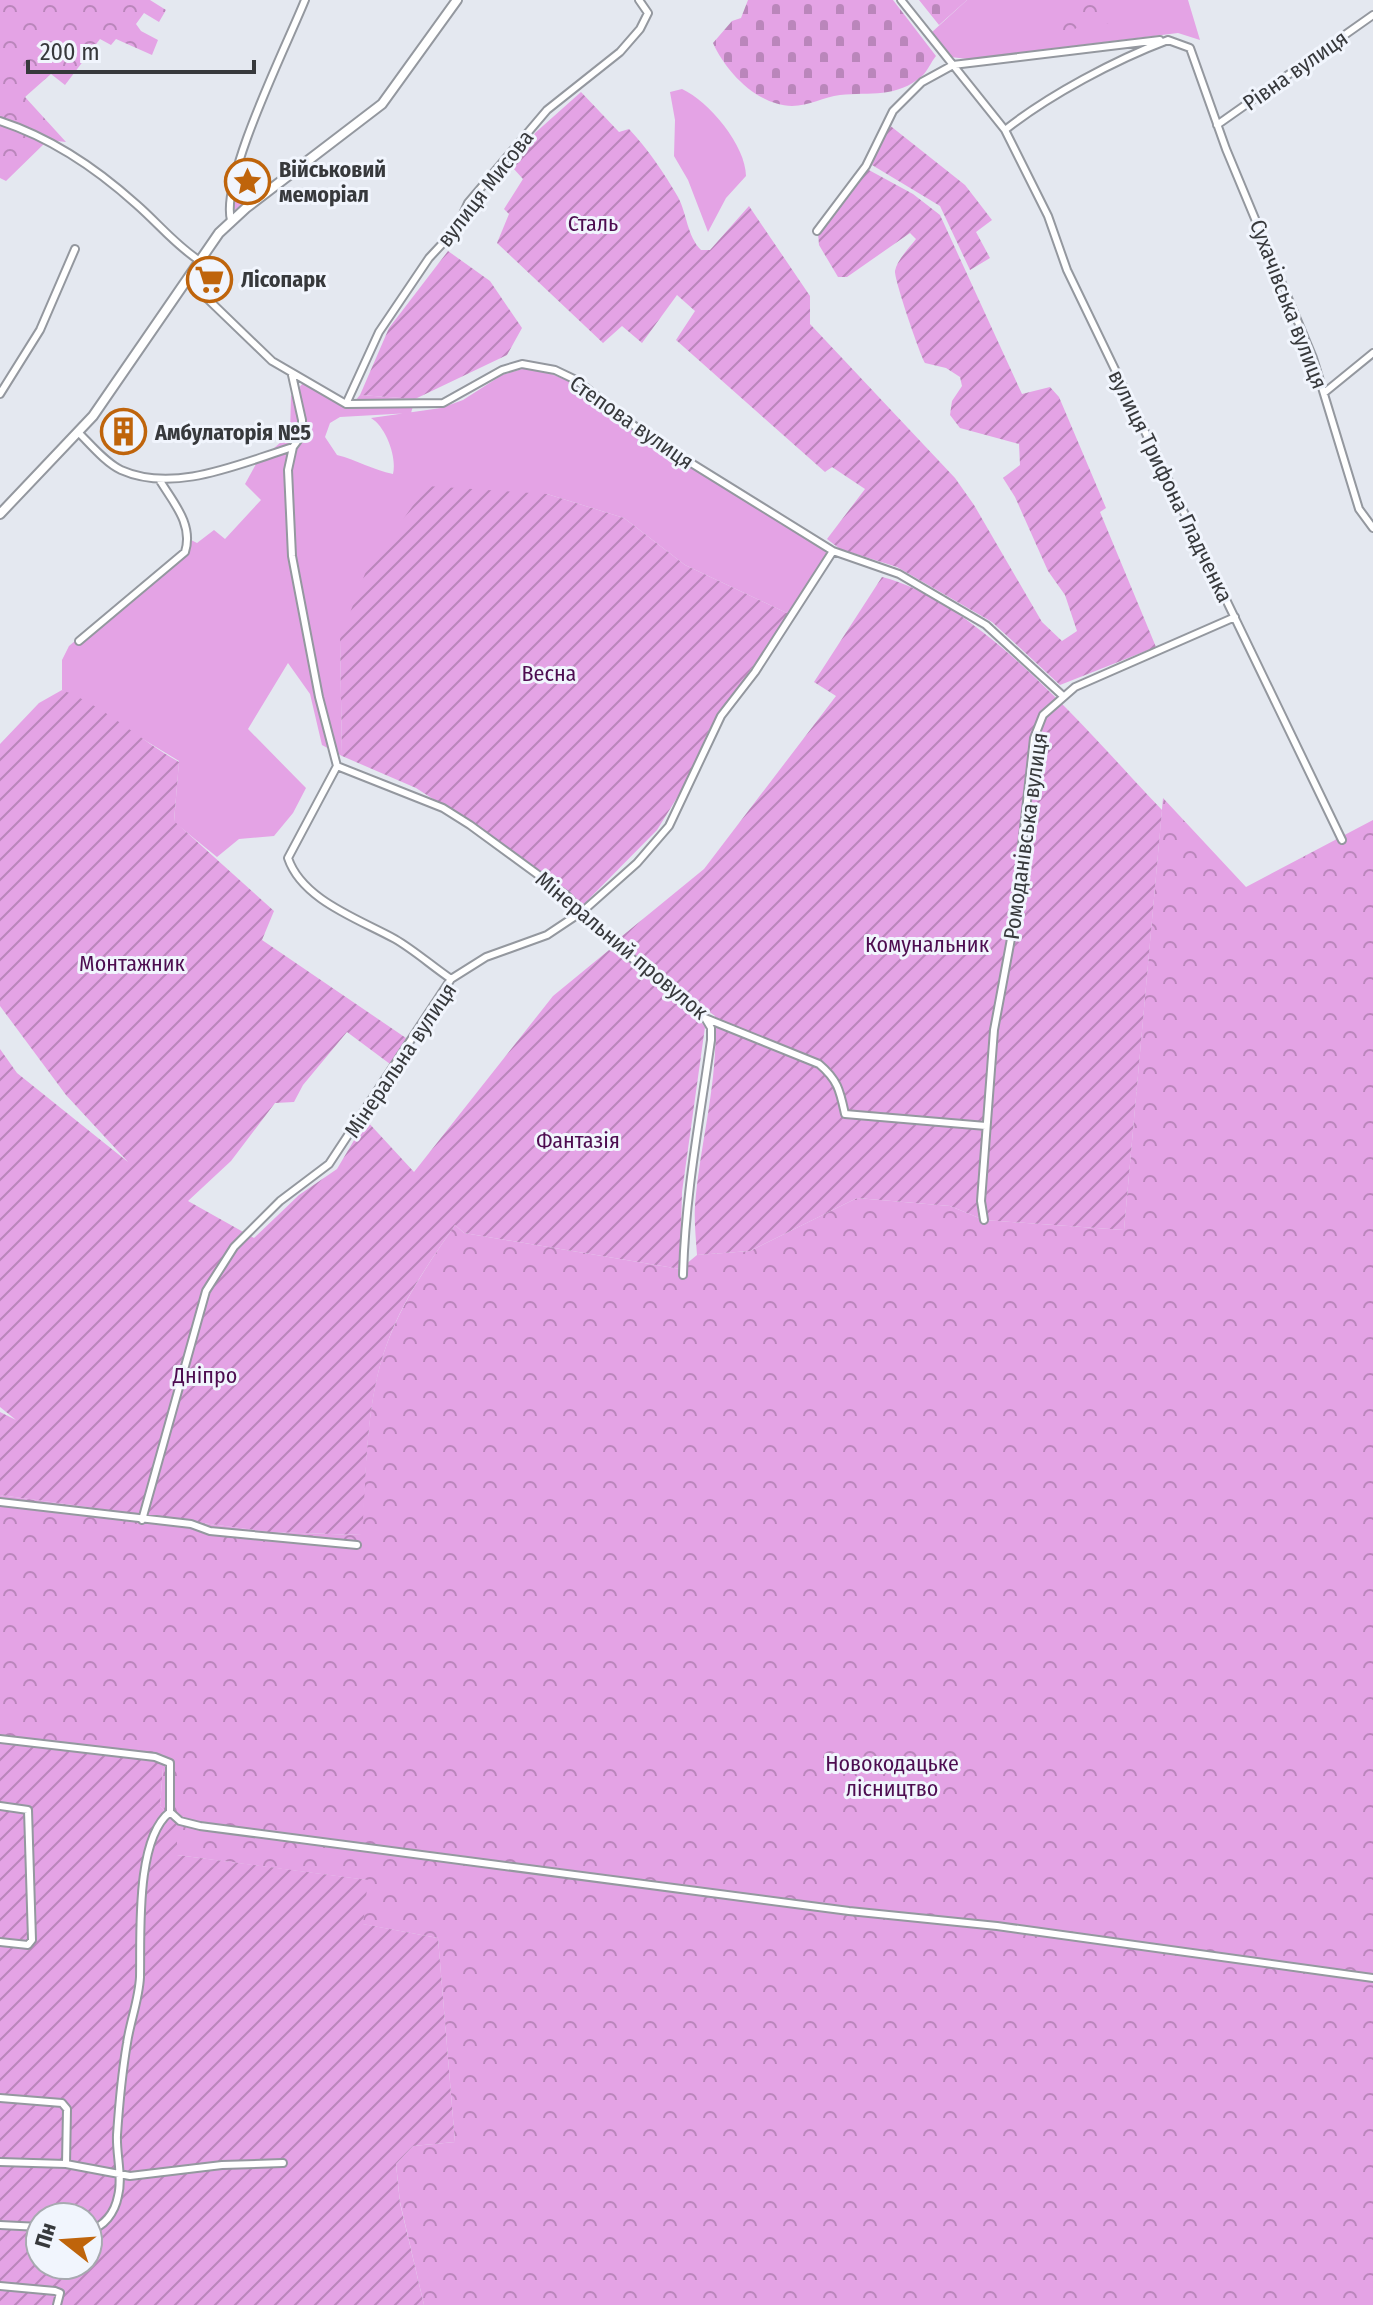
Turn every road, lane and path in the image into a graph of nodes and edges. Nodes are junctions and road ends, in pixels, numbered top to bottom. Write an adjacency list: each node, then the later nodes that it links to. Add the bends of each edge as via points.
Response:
1 (305, 0): 11 (street, via 237,174 229,200)
2 (457, 0): 11 (street, via 382,104)
3 (639, 0): 20 (street, вулиця Мисова, via 648,13 640,29 620,52 547,110 468,203 456,229 429,258 379,332)
4 (901, 0): 7 (street, вулиця Трифона Гладченка)
5 (1373, 15): 9 (street, Рівна вулиця)
6 (1168, 40): 7 (street); 9 (street, via 1193,52); 10 (street, via 1143,49)
7 (953, 65): 10 (street, вулиця Трифона Гладченка); 12 (street, via 922,82 893,111 866,166)
8 (0, 121): 14 (street, via 53,141 75,156)
9 (1217, 125): 18 (street, Сухачівська вулиця)
10 (1005, 130): 27 (street, вулиця Трифона Гладченка)
11 (231, 220): 14 (street)
12 (817, 231)
13 (75, 249): 19 (street, via 40,330)
14 (200, 261): 15 (street)
15 (188, 280): 17 (street, Степова вулиця); 21 (street)
16 (1373, 353): 18 (street)
17 (292, 375): 20 (street, Степова вулиця); 22 (street, via 302,420 302,435)
18 (1324, 393): 25 (street, Сухачівська вулиця, via 1359,509)
19 (0, 394)
20 (346, 404): 26 (street, Степова вулиця, via 443,403 502,370 532,363 576,380 646,435)
21 (79, 433): 23 (street, via 119,469); 24 (street)
22 (293, 447): 23 (street, via 204,474); 30 (street, via 288,470 292,556)
23 (159, 479): 28 (street, via 182,515 185,552)
24 (0, 514)
25 (1373, 528)
26 (833, 551): 29 (street, Степова вулиця, via 899,574 986,625); 32 (street, Мінеральна вулиця, via 721,716 669,826)
27 (1235, 617): 29 (street, Ромоданівська вулиця); 31 (street, вулиця Трифона Гладченка)
28 (79, 641)
29 (1063, 696): 35 (street, Ромоданівська вулиця, via 1043,715 1034,738)
30 (337, 766): 32 (street, Мінеральний провулок, via 443,808); 33 (street, via 288,858 294,875)
31 (1342, 840)
32 (583, 911): 33 (street, Мінеральна вулиця, via 547,935 486,957); 34 (street, Мінеральний провулок, via 607,938)
33 (451, 979): 39 (street, Мінеральна вулиця, via 329,1164 280,1201 234,1247 206,1291)
34 (705, 1018): 35 (street, Мінеральний провулок, via 819,1064 840,1087 846,1115); 37 (street, via 711,1040 684,1212)
35 (986, 1126): 36 (street, Ромоданівська вулиця)
36 (984, 1220)
37 (683, 1275)
38 (0, 1502): 39 (street)
39 (142, 1520): 40 (street)
40 (357, 1545)
41 (0, 1739): 43 (street, via 170,1763)
42 (0, 1806): 44 (street, via 28,1810 32,1940 28,1945)
43 (170, 1812): 45 (street, via 200,1826); 50 (street, via 152,1839 146,1870)
44 (0, 1942)
45 (1373, 1978)
46 (0, 2098): 49 (street, via 62,2103 67,2109)
47 (0, 2162): 49 (street)
48 (283, 2163): 50 (street)
49 (66, 2164): 50 (street)
50 (117, 2174): 51 (street, via 119,2193)
51 (104, 2222)
52 (0, 2225): 53 (street)
53 (24, 2226)
54 (0, 2286): 55 (street, via 55,2291 60,2293)
55 (57, 2305)

